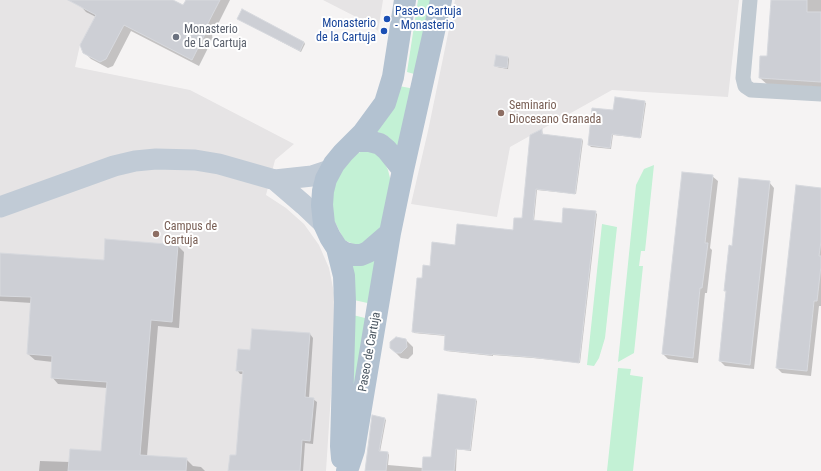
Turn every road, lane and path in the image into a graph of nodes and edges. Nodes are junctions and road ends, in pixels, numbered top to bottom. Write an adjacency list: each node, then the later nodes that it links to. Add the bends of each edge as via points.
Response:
1 (405, 0): 5 (main road, Paseo de Cartuja, via 390,88 385,103)
2 (441, 0): 7 (main road, Paseo de Cartuja)
3 (750, 0): 4 (street, via 742,78 745,86 751,90)
4 (821, 94)
5 (356, 141): 6 (main road, Paseo de Cartuja); 7 (main road, via 380,144)
6 (330, 170): 8 (street, via 312,176); 10 (main road, Paseo de Cartuja, via 323,191)
7 (403, 170): 11 (main road, Paseo de Cartuja)
8 (275, 180): 9 (street, via 195,160 142,160 114,166); 10 (street)
9 (0, 207)
10 (324, 224): 12 (main road, Paseo de Cartuja)
11 (390, 233): 12 (main road, via 375,247 361,255 345,253); 14 (main road, Paseo de Cartuja, via 354,450)
12 (337, 248): 13 (main road, Paseo de Cartuja, via 344,276 345,302 341,446)
13 (343, 471)
14 (348, 471)

